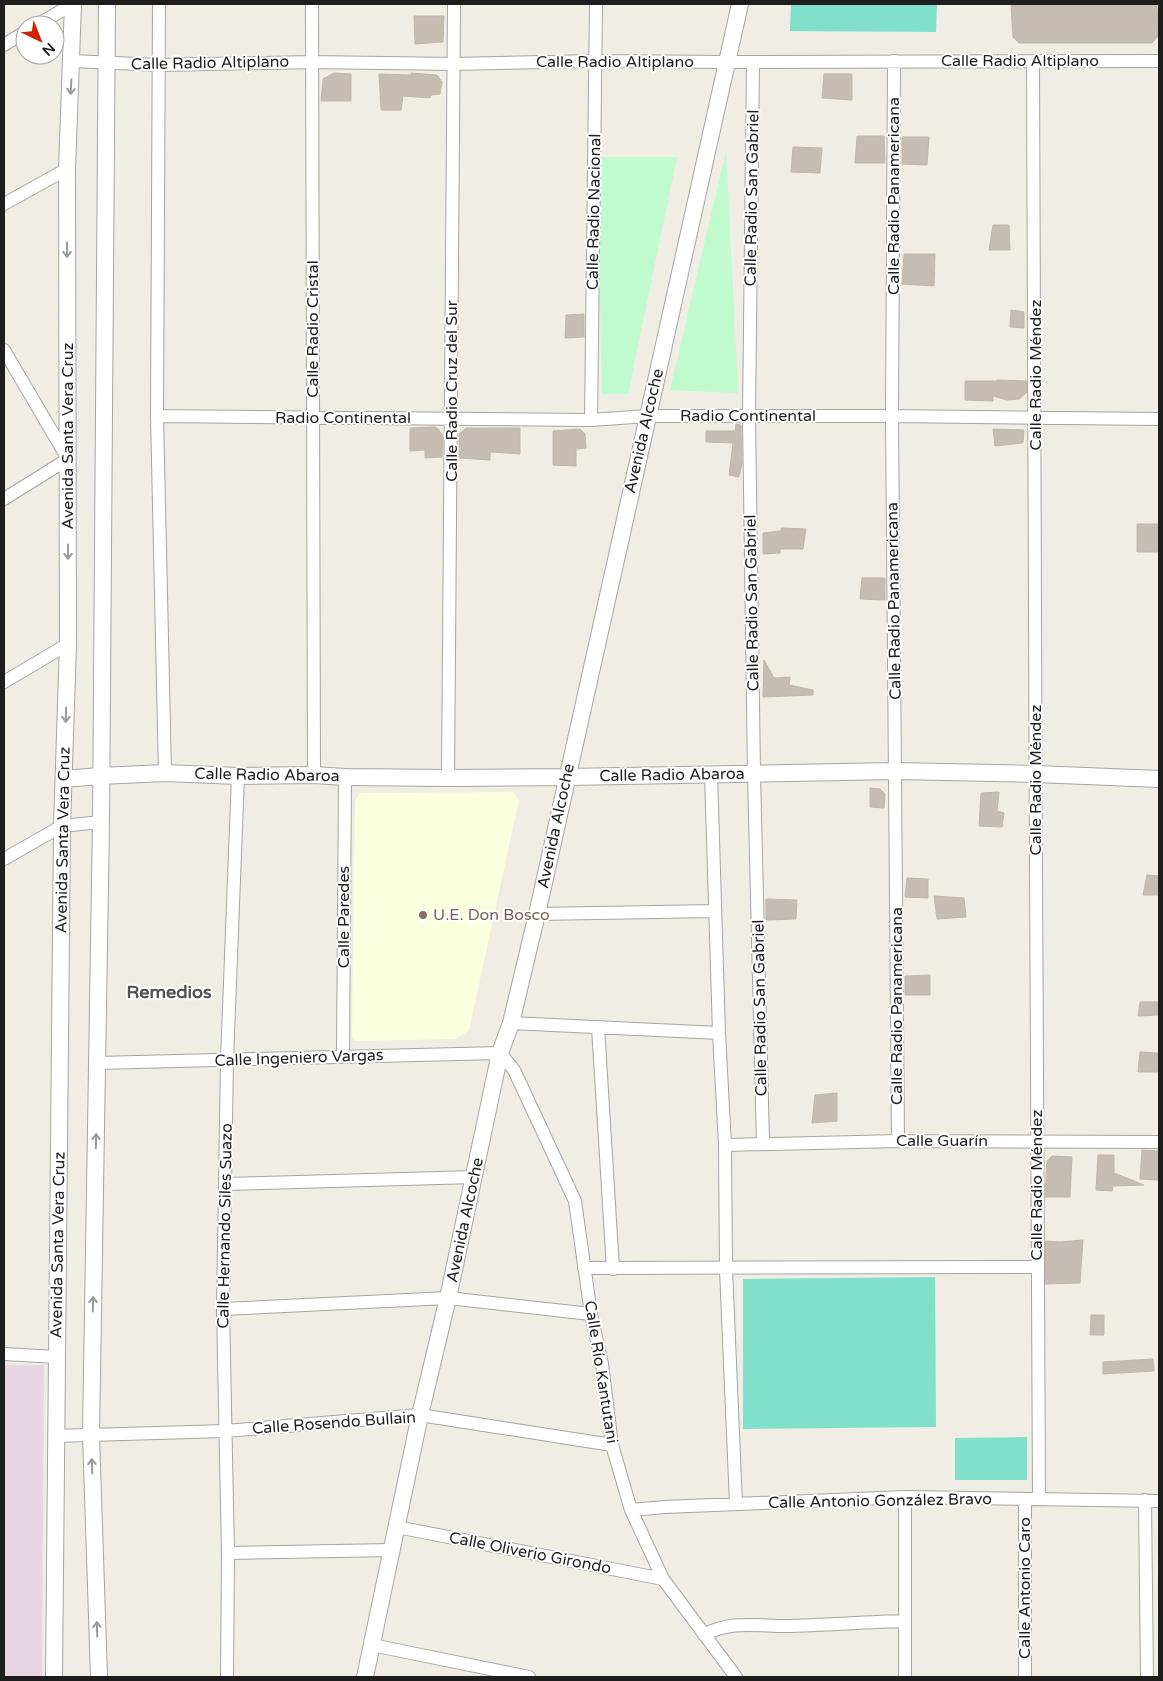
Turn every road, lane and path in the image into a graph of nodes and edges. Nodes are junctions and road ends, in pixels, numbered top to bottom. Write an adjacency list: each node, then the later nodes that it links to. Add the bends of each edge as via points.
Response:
1 (72, 4): 8 (street); 12 (street, Avenida Santa Vera Cruz)
2 (106, 4): 19 (street, Avenida Santa Vera Cruz)
3 (159, 4): 21 (street)
4 (312, 4): 16 (street, Calle Radio Cristal)
5 (454, 4): 20 (street, Calle Radio Cruz del Sur)
6 (596, 4): 13 (street, Calle Radio Nacional)
7 (740, 4): 17 (street)
8 (54, 15)
9 (15, 38): 10 (street)
10 (4, 45)
11 (1033, 60): 14 (street, Calle Radio Altiplano); 15 (street, Calle Radio Altiplano); 29 (street, Calle Radio Méndez)
12 (72, 61): 19 (street, Calle Radio Altiplano); 22 (street, Avenida Santa Vera Cruz, one-way to 22)
13 (596, 61): 17 (street, Calle Radio Altiplano); 20 (street, Calle Radio Altiplano); 33 (street, Calle Radio Nacional)
14 (894, 61): 18 (street, Calle Radio Altiplano); 28 (street, Calle Radio Panamericana)
15 (1159, 61)
16 (312, 62): 20 (street, Calle Radio Altiplano); 21 (street, Calle Radio Altiplano); 30 (street, Calle Radio Cristal)
17 (726, 62): 18 (street, Calle Radio Altiplano); 26 (street, Avenida Alcoche)
18 (754, 62): 27 (street, Calle Radio San Gabriel)
19 (106, 63): 21 (street, Calle Radio Altiplano); 44 (street, Avenida Santa Vera Cruz)
20 (454, 64): 31 (street, Calle Radio Cruz del Sur)
21 (159, 65): 25 (street)
22 (67, 170): 23 (street); 34 (street, Avenida Santa Vera Cruz, one-way to 34)
23 (4, 204)
24 (4, 350): 34 (street)
25 (157, 416): 30 (street, Radio Continental); 39 (street)
26 (648, 416): 27 (street, Radio Continental); 33 (street, Radio Continental); 47 (street, Avenida Alcoche)
27 (749, 416): 28 (street, Radio Continental); 42 (street, Calle Radio San Gabriel)
28 (892, 416): 29 (street, Radio Continental); 38 (street, Calle Radio Panamericana)
29 (1036, 417): 32 (street, Radio Continental); 43 (street, Calle Radio Méndez)
30 (313, 418): 31 (street, Radio Continental); 40 (street, Calle Radio Cristal)
31 (452, 419): 33 (street, Radio Continental); 48 (street, Calle Radio Cruz del Sur)
32 (1159, 419)
33 (591, 420)
34 (68, 459): 35 (street); 36 (street, Avenida Santa Vera Cruz, one-way to 36)
35 (4, 499)
36 (68, 644): 37 (street); 50 (street, Avenida Santa Vera Cruz, one-way to 50)
37 (4, 682)
38 (896, 771): 42 (street, Calle Radio Abaroa); 43 (street, Calle Radio Abaroa); 63 (street, Calle Radio Panamericana)
39 (165, 773): 44 (street, Calle Radio Abaroa); 45 (street, Calle Radio Abaroa)
40 (314, 774): 45 (street, Calle Radio Abaroa); 46 (street, Calle Radio Abaroa)
41 (711, 774): 42 (street, Calle Radio Abaroa); 47 (street, Calle Radio Abaroa); 54 (street)
42 (754, 774): 66 (street, Calle Radio San Gabriel)
43 (1036, 774): 49 (street, Calle Radio Abaroa); 64 (street, Calle Radio Méndez)
44 (100, 776): 50 (street, Calle Radio Abaroa); 51 (street, Avenida Santa Vera Cruz)
45 (238, 776): 61 (street, Calle Hernando Siles Suazo)
46 (345, 777): 48 (street, Calle Radio Abaroa); 60 (street, Calle Paredes)
47 (567, 777): 48 (street, Calle Radio Abaroa); 55 (street, Avenida Alcoche)
48 (448, 778)
49 (1159, 779)
50 (64, 780): 52 (street, Avenida Santa Vera Cruz)
51 (101, 822): 52 (street); 62 (street, Avenida Santa Vera Cruz)
52 (62, 826): 53 (street); 78 (street, Avenida Santa Vera Cruz)
53 (4, 859)
54 (715, 911): 55 (street); 58 (street)
55 (537, 914): 56 (street, Avenida Alcoche)
56 (511, 1023): 57 (street); 59 (street, Avenida Alcoche)
57 (598, 1027): 58 (street); 72 (street)
58 (719, 1033): 67 (street)
59 (500, 1054): 60 (street, Calle Ingeniero Vargas); 68 (street, Avenida Alcoche); 71 (street, Calle Río Kantutani, via 514,1070 575,1201)
60 (343, 1056): 61 (street, Calle Ingeniero Vargas)
61 (227, 1060): 62 (street, Calle Ingeniero Vargas); 69 (street, Calle Hernando Siles Suazo)
62 (97, 1063): 82 (street, Avenida Santa Vera Cruz, one-way to 62)
63 (898, 1141): 64 (street, Calle Guarín); 66 (street, Calle Guarín)
64 (1037, 1141): 65 (street, Calle Guarín); 70 (street, Calle Radio Méndez)
65 (1159, 1142)
66 (763, 1143): 67 (street, Calle Guarín)
67 (725, 1144): 73 (street)
68 (474, 1177): 69 (street); 74 (street, Avenida Alcoche)
69 (225, 1184): 75 (street, Calle Hernando Siles Suazo)
70 (1036, 1267): 73 (street); 86 (street, Calle Radio Méndez)
71 (584, 1268): 72 (street); 76 (street, Calle Río Kantutani)
72 (613, 1269): 73 (street)
73 (726, 1269): 89 (street)
74 (448, 1298): 75 (street); 76 (street); 79 (street, Avenida Alcoche)
75 (223, 1309): 80 (street, Calle Hernando Siles Suazo)
76 (591, 1314): 83 (street, Calle Río Kantutani, via 602,1364)
77 (4, 1354): 78 (street)
78 (57, 1357): 81 (street, Avenida Santa Vera Cruz)
79 (420, 1416): 80 (street, Calle Rosendo Bullain); 83 (street, Calle Rosendo Bullain); 91 (street, Avenida Alcoche)
80 (225, 1431): 82 (street, Calle Rosendo Bullain); 93 (street, Calle Hernando Siles Suazo)
81 (55, 1436): 82 (street, Calle Rosendo Bullain); 98 (street, Avenida Santa Vera Cruz)
82 (91, 1436): 99 (street, Avenida Santa Vera Cruz, one-way to 82)
83 (612, 1445): 90 (street, Calle Río Kantutani)
84 (905, 1497): 85 (street, Calle Antonio González Bravo); 89 (street, Calle Antonio González Bravo); 95 (street)
85 (1024, 1499): 86 (street, Calle Antonio González Bravo); 105 (street, Calle Antonio Caro)
86 (1039, 1499): 87 (street, Calle Antonio González Bravo)
87 (1146, 1500): 88 (street, Calle Antonio González Bravo); 106 (street)
88 (1159, 1500)
89 (736, 1504): 90 (street, Calle Antonio González Bravo)
90 (631, 1510): 94 (street, Calle Río Kantutani)
91 (397, 1527): 92 (street, Avenida Alcoche); 94 (street, Calle Oliverio Girondo)
92 (392, 1550): 93 (street); 97 (street, Avenida Alcoche)
93 (228, 1553): 100 (street, Calle Hernando Siles Suazo)
94 (663, 1578): 96 (street, Calle Río Kantutani)
95 (906, 1621): 96 (street, via 726,1626); 104 (street)
96 (704, 1635): 103 (street, Calle Río Kantutani)
97 (372, 1645): 101 (street, Avenida Alcoche); 102 (street)
98 (54, 1677)
99 (99, 1677)
100 (228, 1677)
101 (365, 1677)
102 (529, 1677)
103 (736, 1677)
104 (905, 1677)
105 (1025, 1677)
106 (1147, 1677)

